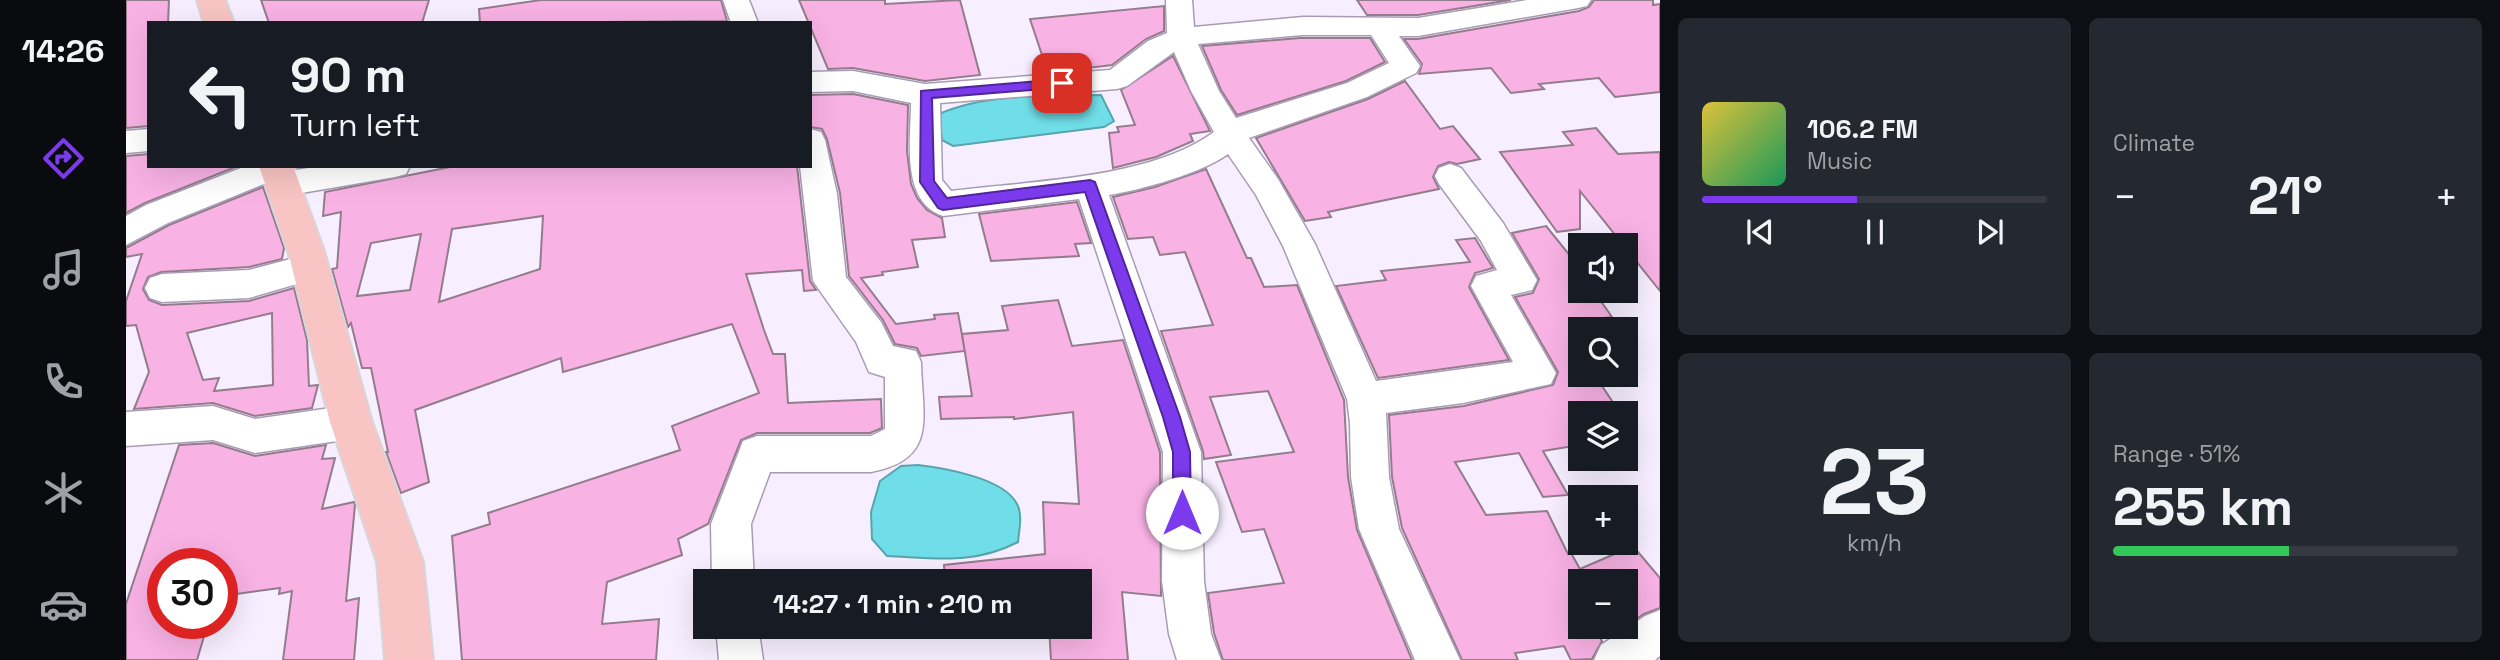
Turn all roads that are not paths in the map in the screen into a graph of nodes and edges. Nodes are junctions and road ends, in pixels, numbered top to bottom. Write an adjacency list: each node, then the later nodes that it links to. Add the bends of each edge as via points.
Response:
1 (211, 0): 5 (main road)
2 (736, 0): 6 (street)
3 (1179, 0): 8 (street)
4 (1576, 0): 7 (street, via 1418,27)
5 (218, 21)
6 (744, 21)
7 (1379, 27): 8 (street, via 1303,26); 11 (street, via 1406,66 1357,90)
8 (1181, 37): 10 (street, via 1117,79); 11 (street)
9 (812, 82): 10 (street, via 842,78)
10 (925, 94): 18 (street, via 927,182 943,204)
11 (1230, 134): 18 (street, via 1206,155 1132,180); 22 (street, via 1299,244)
12 (147, 140): 13 (street)
13 (126, 142)
14 (812, 150): 25 (street, via 830,281 869,333 882,362 903,362 904,437 887,451 871,454 757,454 731,524)
15 (356, 168): 16 (street)
16 (279, 172): 19 (street, via 157,214); 20 (main road)
17 (1450, 176): 22 (street, via 1492,232 1520,280 1488,286 1538,373)
18 (1090, 186): 30 (street, via 1182,452 1183,581 1190,634)
19 (126, 232)
20 (309, 267): 21 (street, via 249,284); 23 (main road)
21 (162, 288)
22 (1366, 399): 31 (street, via 1370,477 1379,529)
23 (351, 422): 24 (street, via 255,436 213,423); 28 (main road, via 400,562)
24 (126, 429)
25 (733, 569)
26 (1660, 631): 32 (street)
27 (739, 639): 29 (street)
28 (409, 660)
29 (741, 660)
30 (1199, 660)
31 (1438, 660)
32 (1616, 660)

